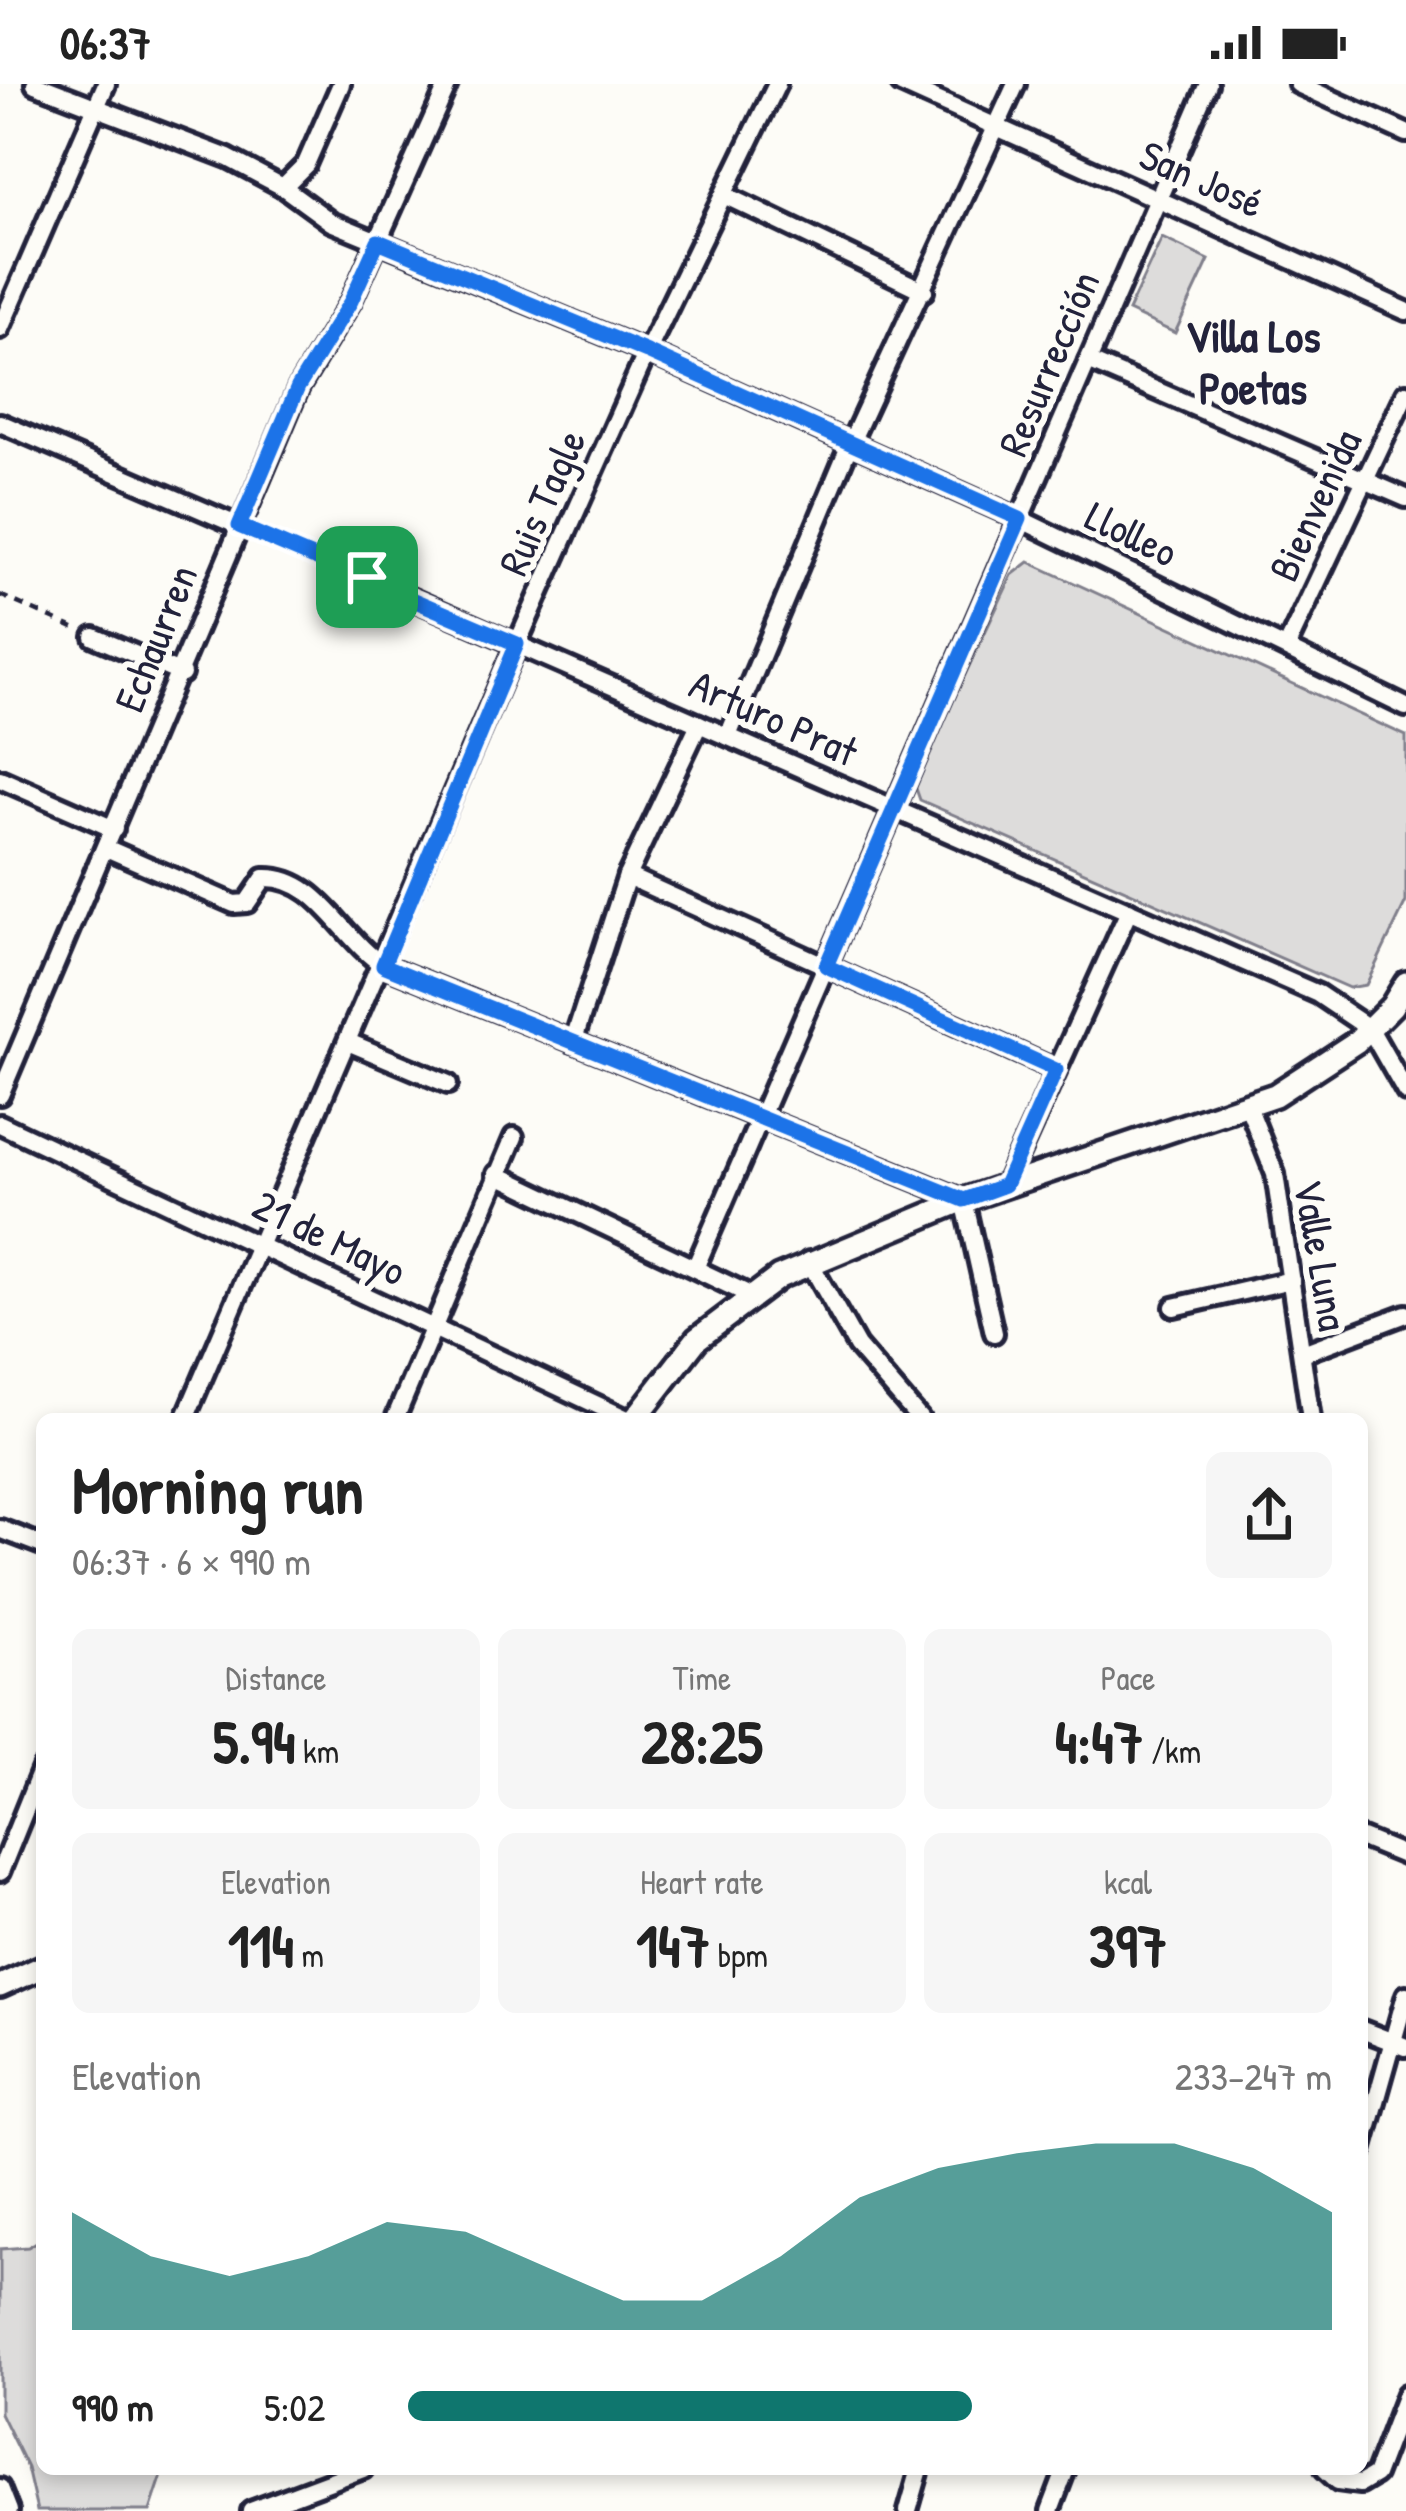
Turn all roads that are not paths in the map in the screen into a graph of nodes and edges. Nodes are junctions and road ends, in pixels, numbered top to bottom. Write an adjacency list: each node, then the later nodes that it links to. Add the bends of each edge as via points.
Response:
1 (35, 84): 10 (street, Llolleo)
2 (106, 84): 10 (street)
3 (341, 84): 13 (street, via 305,164)
4 (448, 84): 16 (street, Echaurren)
5 (777, 84): 14 (street, Ruis Tagle)
6 (901, 84): 11 (street, San José)
7 (1016, 84): 11 (street)
8 (1208, 84): 15 (street, Resurrección)
9 (1298, 84): 12 (street)
10 (95, 111): 13 (street, Llolleo, via 228,158); 19 (street)
11 (995, 126): 15 (street, San José); 17 (street)
12 (1406, 133)
13 (283, 188): 16 (street, Llolleo, via 331,222)
14 (724, 195): 17 (street); 20 (street, Ruis Tagle)
15 (1159, 198): 18 (street, San José); 21 (street, Resurrección)
16 (378, 241): 20 (street, Llolleo); 28 (street, Echaurren, via 298,387)
17 (924, 291): 24 (street)
18 (1406, 311)
19 (0, 329)
20 (647, 352): 24 (street, Llolleo); 31 (street, Ruis Tagle)
21 (1088, 361): 25 (street); 27 (street, Resurrección)
22 (1406, 393): 25 (street, Bienvenida)
23 (0, 423): 28 (street)
24 (850, 444): 27 (street, Llolleo); 36 (street)
25 (1365, 481): 26 (street); 32 (street, Bienvenida)
26 (1406, 498)
27 (1020, 519): 32 (street, Llolleo); 38 (street, Resurrección)
28 (239, 526): 33 (street, Echaurren)
29 (408, 597): 31 (street, Arturo Prat)
30 (94, 637): 33 (street)
31 (517, 644): 35 (street, Arturo Prat); 43 (street, Ruis Tagle)
32 (1286, 648): 34 (street, Llolleo)
33 (182, 674): 39 (street, Echaurren)
34 (1406, 707)
35 (699, 724): 36 (street, Arturo Prat); 41 (street)
36 (728, 736): 38 (street, Arturo Prat)
37 (0, 779): 39 (street)
38 (894, 808): 42 (street, Arturo Prat); 44 (street, Resurrección)
39 (114, 830): 40 (street, Echaurren)
40 (106, 848): 43 (street, via 234,904 252,899 264,878 293,884); 52 (street, Echaurren)
41 (627, 876): 44 (street); 48 (street)
42 (1129, 911): 46 (street, Arturo Prat, via 1318,994); 49 (street)
43 (383, 965): 47 (street, Ruis Tagle); 48 (street)
44 (826, 966): 49 (street); 54 (street, Resurrección)
45 (1406, 983): 46 (street)
46 (1370, 1029): 51 (street); 53 (street, via 1318,1071)
47 (348, 1042): 50 (street); 60 (street, Ruis Tagle)
48 (573, 1042): 54 (street)
49 (1056, 1070): 58 (street)
50 (448, 1084)
51 (1406, 1093)
52 (0, 1095)
53 (1248, 1106): 58 (street); 63 (street, Valle Luna, via 1274,1174)
54 (760, 1118): 59 (street); 62 (street, Resurrección)
55 (0, 1124): 60 (street, 21 de Mayo)
56 (514, 1137): 57 (street)
57 (496, 1174): 62 (street); 67 (street)
58 (1005, 1185): 59 (street)
59 (964, 1200): 61 (street); 68 (street)
60 (258, 1241): 67 (street, 21 de Mayo); 70 (street, Ruis Tagle)
61 (808, 1262): 64 (street); 74 (street, via 857,1346)
62 (696, 1266): 64 (street)
63 (1291, 1280): 65 (street); 69 (street, Valle Luna)
64 (750, 1295): 73 (street, via 697,1339)
65 (1174, 1307)
66 (1406, 1314): 69 (street)
67 (435, 1329): 71 (street); 72 (street, 21 de Mayo)
68 (994, 1333)
69 (1303, 1353): 75 (street, Valle Luna)
70 (194, 1413)
71 (398, 1413)
72 (618, 1413)
73 (636, 1413)
74 (915, 1413)
75 (1310, 1413)
76 (0, 1529): 77 (street)
77 (36, 1542)
78 (36, 1783): 81 (street)
79 (1368, 1840): 80 (street)
80 (1406, 1856)
81 (0, 1872)
82 (36, 1970): 83 (street)
83 (0, 1986)
84 (1406, 1995): 86 (street)
85 (1368, 2032): 86 (street)
86 (1398, 2044): 87 (street)
87 (1368, 2133)
88 (1406, 2394): 89 (street)
89 (1400, 2436): 93 (street, via 1360,2484)
90 (347, 2475): 96 (street)
91 (918, 2475): 97 (street)
92 (1064, 2475): 98 (street)
93 (1331, 2475)
94 (0, 2488): 95 (street)
95 (10, 2511)
96 (251, 2511)
97 (908, 2511)
98 (1050, 2511)

